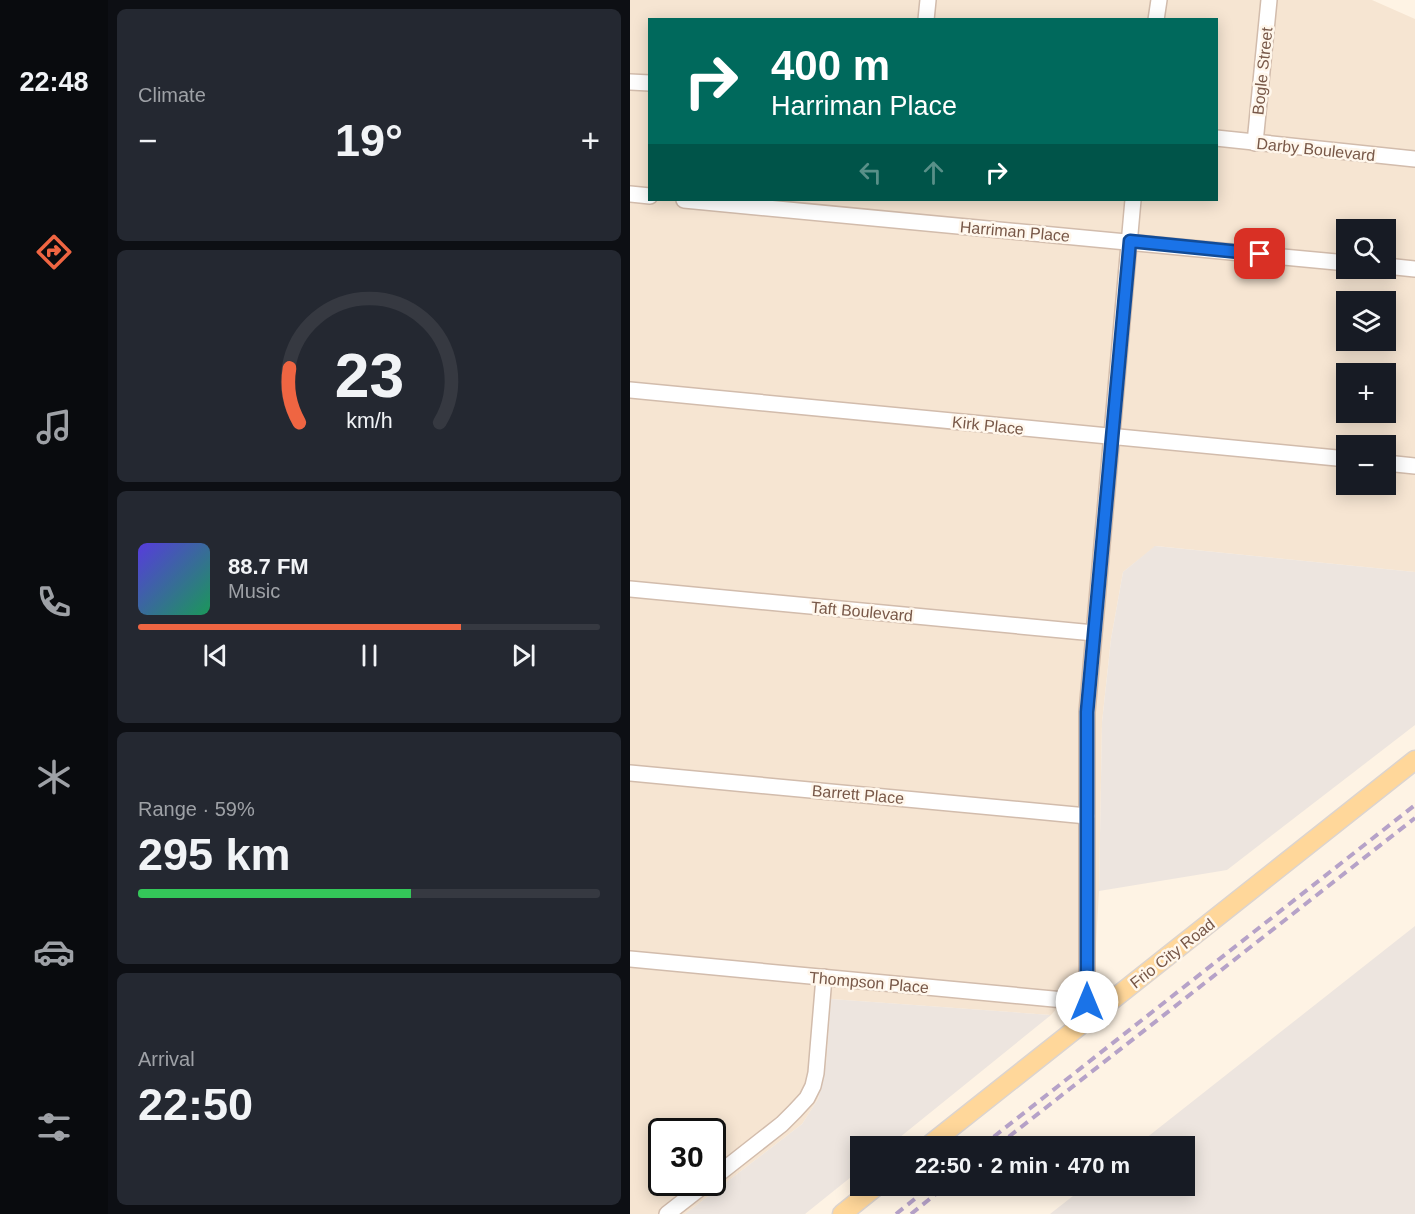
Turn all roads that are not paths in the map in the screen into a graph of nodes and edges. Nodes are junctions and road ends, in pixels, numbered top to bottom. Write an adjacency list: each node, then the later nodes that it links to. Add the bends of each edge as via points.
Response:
1 (928, 0): 4 (street)
2 (1159, 0): 5 (street)
3 (1269, 0): 9 (street, Bogle Street)
4 (926, 18)
5 (1156, 18)
6 (630, 82): 7 (street)
7 (648, 83)
8 (1218, 138): 9 (street, Darby Boulevard)
9 (1255, 143): 10 (street, Darby Boulevard)
10 (1415, 159)
11 (630, 194): 12 (street)
12 (648, 196)
13 (695, 201): 15 (street, Harriman Place)
14 (1133, 201): 15 (street)
15 (1130, 241): 16 (street, Harriman Place); 20 (street)
16 (1336, 261)
17 (1396, 267): 18 (street)
18 (1415, 269)
19 (630, 390): 20 (street, Kirk Place)
20 (1112, 437): 21 (street, Kirk Place); 25 (street)
21 (1336, 458)
22 (1396, 464): 23 (street)
23 (1415, 466)
24 (630, 589): 25 (street, Taft Boulevard)
25 (1094, 633): 28 (street, via 1087,712)
26 (1415, 760): 32 (main road, Frio City Road)
27 (630, 773): 28 (street, Barrett Place)
28 (1087, 816): 31 (street)
29 (630, 959): 30 (street, Thompson Place)
30 (824, 977): 31 (street, Thompson Place); 34 (street, via 816,1073 807,1098 782,1124)
31 (1087, 1002): 32 (street, Thompson Place)
32 (1108, 1004): 33 (main road, Frio City Road)
33 (941, 1136)
34 (726, 1168)
35 (690, 1196): 37 (street)
36 (864, 1196): 38 (main road)
37 (667, 1214)
38 (842, 1214)

